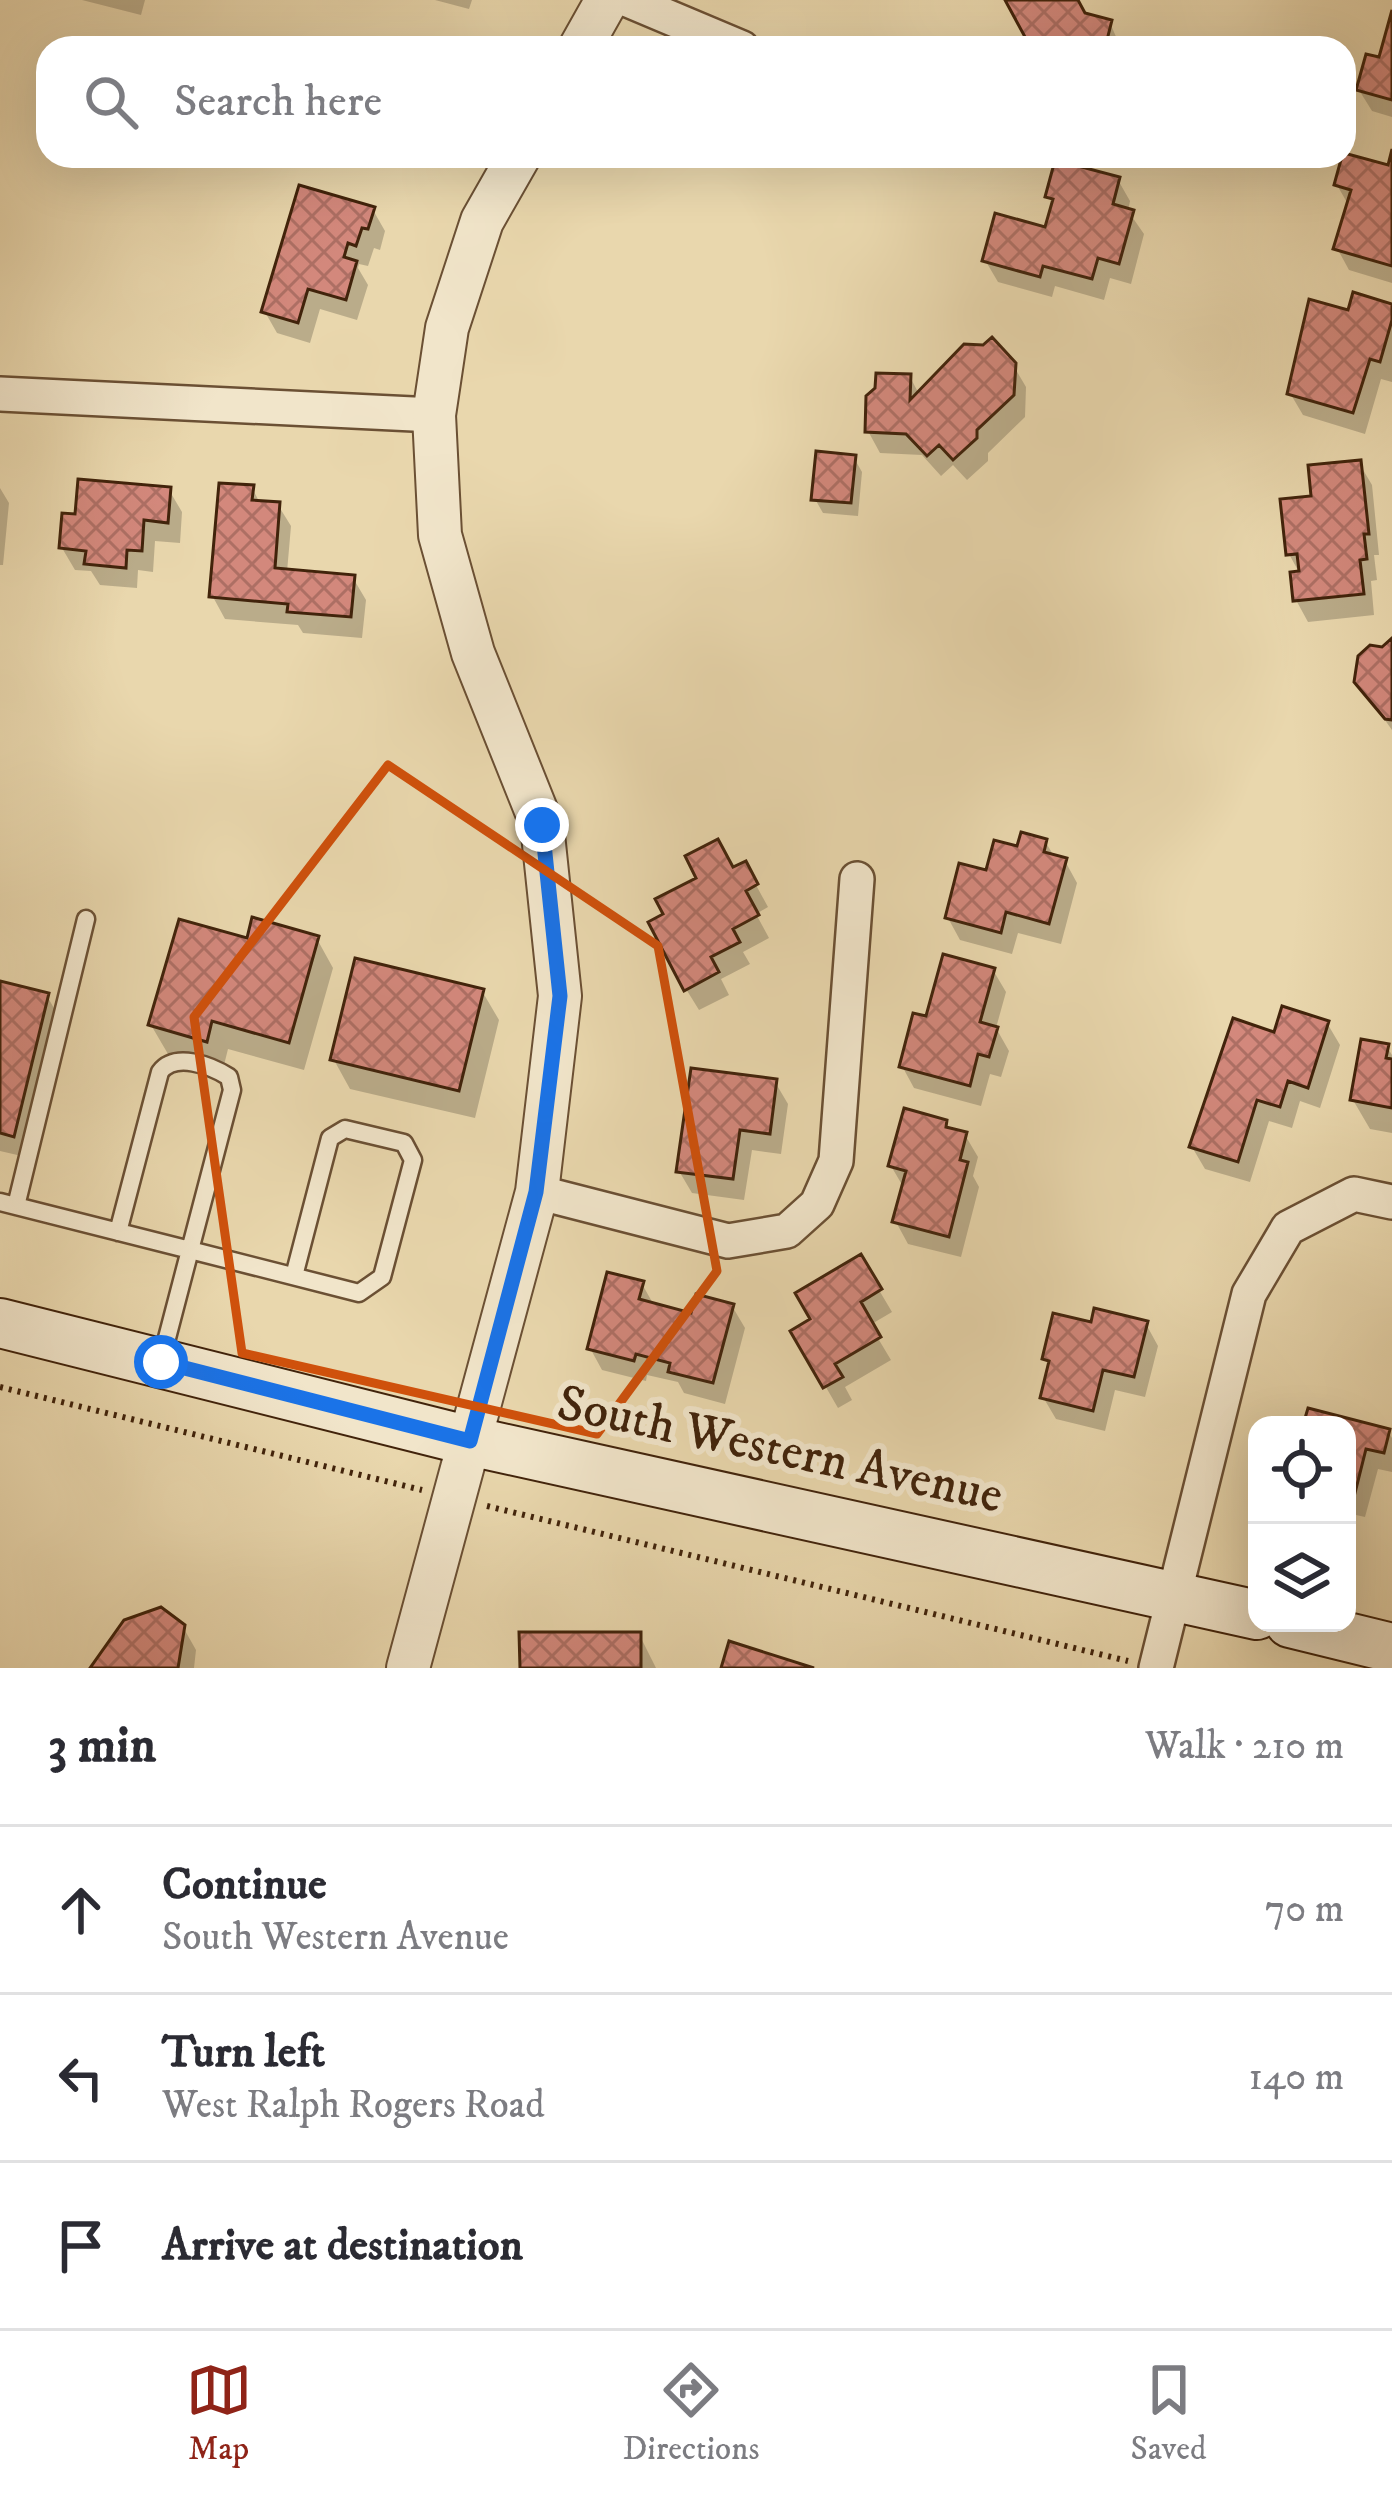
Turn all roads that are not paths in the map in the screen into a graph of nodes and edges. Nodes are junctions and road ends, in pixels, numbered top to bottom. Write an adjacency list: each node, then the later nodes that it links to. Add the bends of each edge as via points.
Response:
1 (607, 0): 3 (street)
2 (628, 0): 4 (street)
3 (587, 36)
4 (714, 36)
5 (512, 168): 7 (street, via 482,221 447,328)
6 (0, 394): 7 (street)
7 (434, 415): 10 (street, via 440,535 473,653 542,825 560,996)
8 (857, 879): 10 (street, via 836,1160 818,1204 787,1231 728,1241)
9 (86, 919): 12 (lane)
10 (536, 1192): 18 (street)
11 (1392, 1202): 19 (street, via 1354,1194 1288,1228 1249,1294)
12 (8, 1204): 13 (lane)
13 (118, 1232): 14 (lane); 14 (lane, via 160,1072 176,1060 219,1071 232,1090)
14 (190, 1250): 15 (lane); 17 (lane)
15 (294, 1276): 15 (lane, via 359,1293 377,1284 413,1160 404,1143 345,1129 330,1138)
16 (0, 1323): 17 (main road, South Western Avenue)
17 (161, 1362): 18 (main road, South Western Avenue)
18 (470, 1441): 19 (main road, South Western Avenue); 23 (street)
19 (1173, 1594): 20 (main road, South Western Avenue); 24 (street)
20 (1248, 1613)
21 (1327, 1632): 22 (main road)
22 (1392, 1648)
23 (408, 1668)
24 (1156, 1668)

